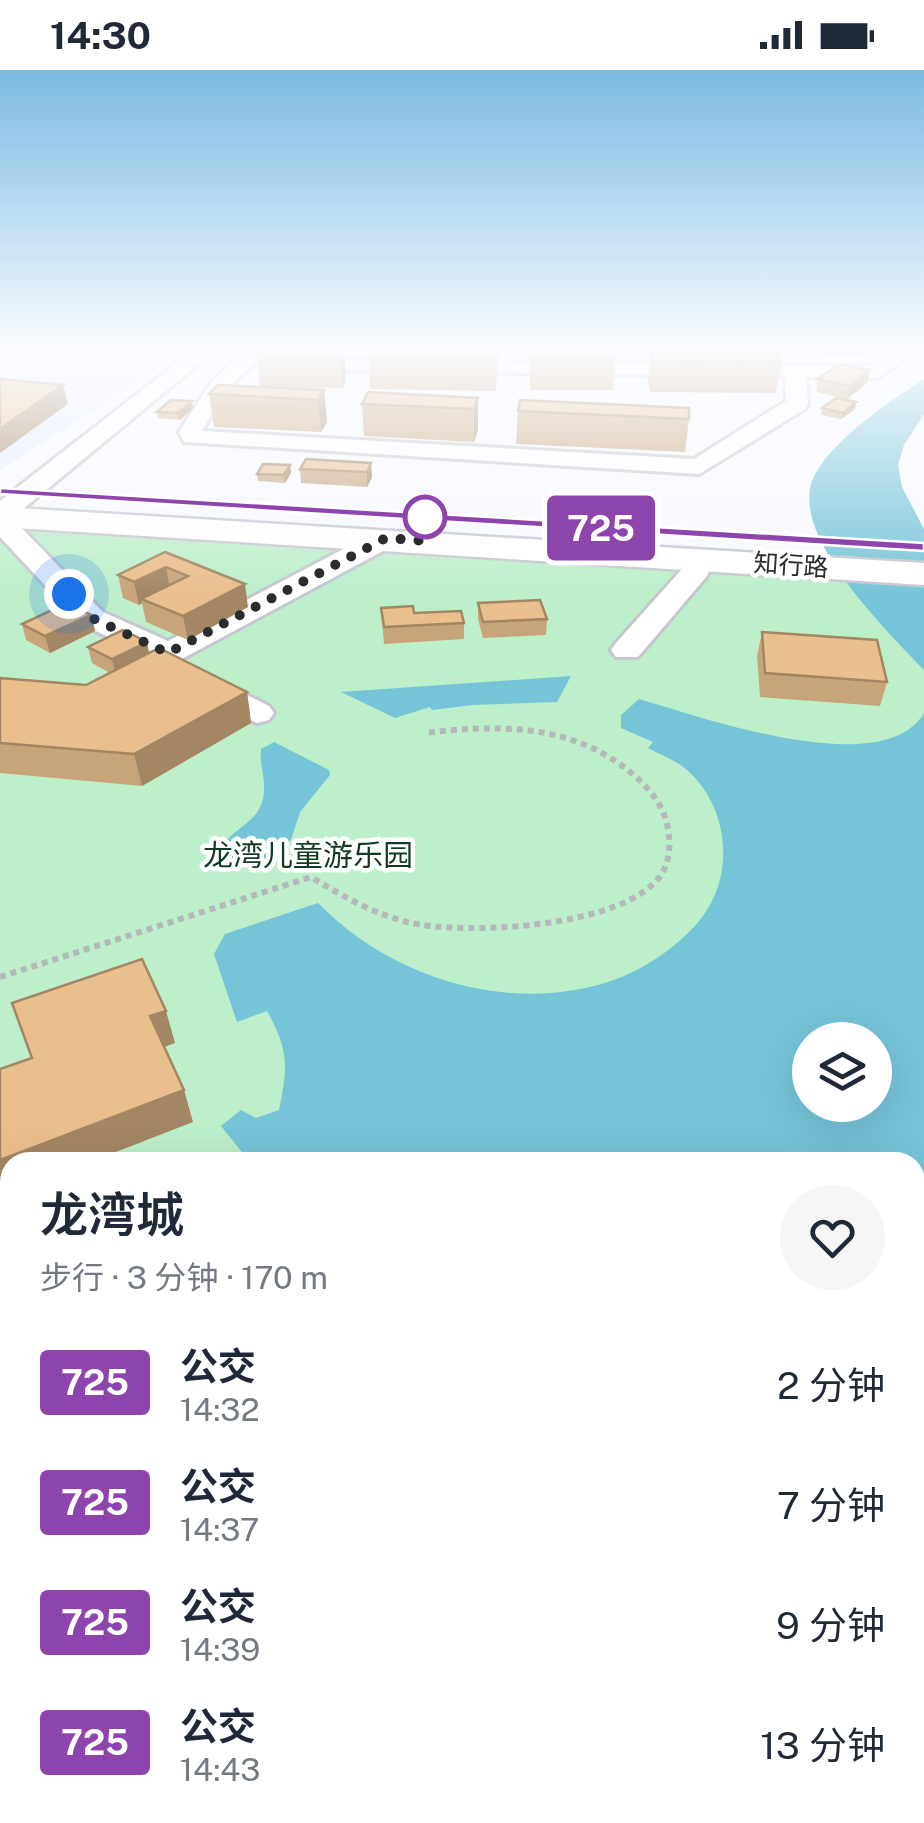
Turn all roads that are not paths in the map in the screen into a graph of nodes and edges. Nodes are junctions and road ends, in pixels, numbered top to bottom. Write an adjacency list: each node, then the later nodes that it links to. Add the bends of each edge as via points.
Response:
1 (97, 431): 4 (street)
2 (191, 431): 3 (street, via 192,437 699,467)
3 (755, 431)
4 (14, 492): 5 (street); 8 (main road, 知行路)
5 (0, 518): 6 (main road, 知行路); 12 (street, via 92,618)
6 (386, 538): 9 (main road, 知行路); 12 (street)
7 (924, 547): 8 (main road, 知行路)
8 (808, 553): 9 (main road, 知行路); 10 (main road, 知行路)
9 (700, 559): 11 (street)
10 (924, 574)
11 (627, 650)
12 (168, 653): 13 (street, via 154,660)
13 (257, 713)

